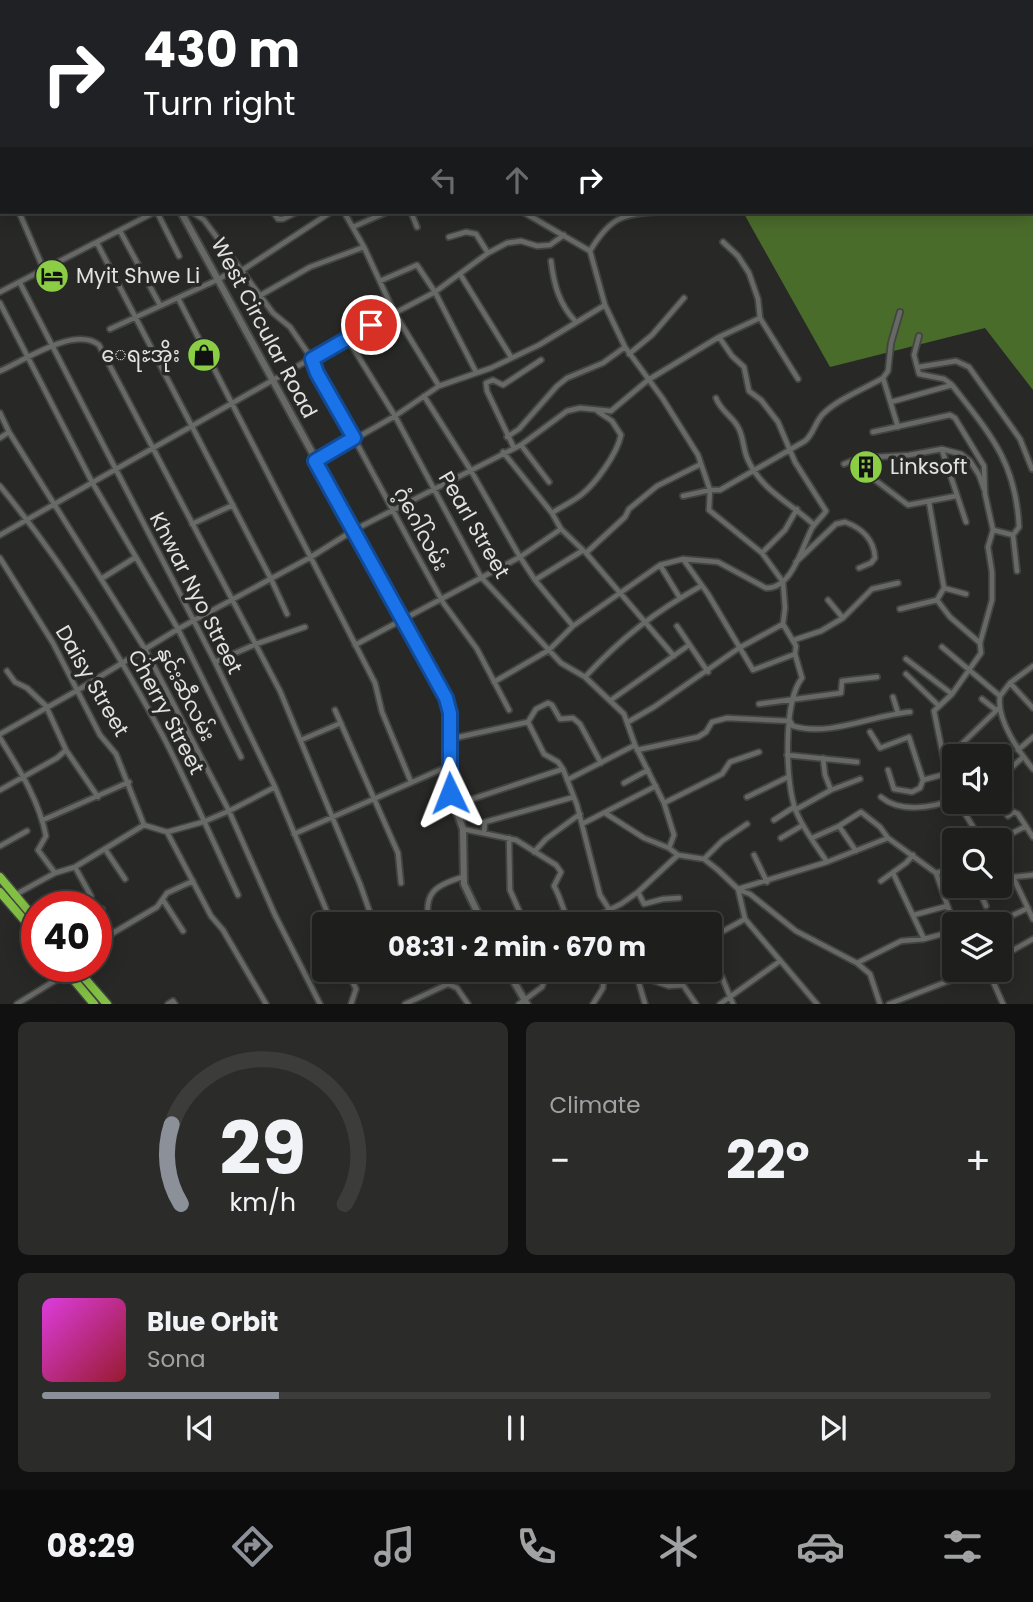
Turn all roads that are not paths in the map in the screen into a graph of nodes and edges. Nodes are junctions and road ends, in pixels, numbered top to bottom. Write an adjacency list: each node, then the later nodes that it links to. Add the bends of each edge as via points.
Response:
1 (20, 214): 27 (street)
2 (152, 214): 16 (street)
3 (157, 214): 24 (street)
4 (182, 214): 29 (street, West Circular Road)
5 (195, 214): 26 (street, ဂံ့ဂေါ်လမ်း)
6 (274, 214): 7 (street, via 278,219)
7 (293, 214)
8 (328, 214): 26 (street)
9 (345, 214): 15 (street)
10 (383, 214): 15 (street)
11 (412, 214): 14 (street)
12 (527, 214): 17 (street)
13 (637, 214): 22 (street, via 609,224)
14 (417, 226)
15 (353, 228): 21 (street)
16 (120, 231): 20 (street); 39 (street)
17 (564, 234): 22 (street); 23 (street, via 550,245 521,241)
18 (449, 237): 23 (street, via 476,234)
19 (723, 242): 44 (street, via 749,273)
20 (97, 243): 27 (street); 43 (street)
21 (364, 247): 30 (street); 35 (street, via 310,267)
22 (590, 251): 40 (street)
23 (488, 253): 28 (street)
24 (179, 256)
25 (551, 261): 45 (street, via 559,297)
26 (240, 269): 29 (street); 35 (street, ဂံ့ဂေါ်လမ်း)
27 (44, 270): 31 (street); 32 (street)
28 (460, 274): 34 (street); 53 (street)
29 (219, 279): 36 (street); 63 (street, West Circular Road)
30 (380, 281): 34 (street, via 417,265); 41 (street)
31 (20, 283): 33 (street); 50 (street, Khwar Nyo Street)
32 (50, 284)
33 (0, 292)
34 (435, 292): 41 (street); 59 (street)
35 (261, 295): 55 (street, ဂံ့ဂေါ်လမ်း)
36 (178, 298): 39 (street); 69 (street)
37 (684, 298): 52 (street)
38 (0, 303): 54 (street)
39 (160, 305): 43 (street)
40 (605, 305): 45 (street); 51 (street)
41 (394, 313): 49 (street); 65 (street)
42 (900, 313): 61 (street)
43 (135, 318): 46 (street); 73 (street)
44 (760, 318): 48 (street); 60 (street)
45 (576, 322): 53 (street)
46 (110, 329)
47 (919, 336): 57 (street, via 914,355)
48 (719, 337): 62 (street); 83 (street, via 744,367 749,391 778,422)
49 (347, 338): 55 (street); 72 (street, Pearl Street)
50 (51, 347): 54 (street); 82 (street, via 73,338 97,343); 89 (street, Khwar Nyo Street)
51 (625, 347): 52 (street); 77 (street, via 603,363 567,378)
52 (629, 354): 62 (street)
53 (511, 357): 59 (street)
54 (28, 358): 58 (street); 94 (street)
55 (312, 359): 63 (street); 79 (street, ဂံ့ဂေါ်လမ်း)
56 (541, 360): 77 (street, via 503,385 493,380 486,383)
57 (919, 367): 64 (street, via 920,375); 91 (street, via 956,361 969,367 1020,439)
58 (0, 371)
59 (476, 372): 65 (street)
60 (798, 379)
61 (883, 379): 68 (street); 83 (street, via 824,413 810,437)
62 (648, 380): 70 (street, via 611,411); 87 (street)
63 (273, 382): 69 (street); 86 (street, West Circular Road)
64 (952, 385): 68 (street); 116 (street, via 1004,456 1019,510 1019,527)
65 (439, 386): 66 (street)
66 (424, 396): 72 (street); 90 (street)
67 (716, 398): 92 (street, via 740,430)
68 (891, 402): 74 (street)
69 (234, 404): 73 (street); 120 (street)
70 (596, 411): 80 (street, via 567,411); 107 (street, via 618,428 617,448 582,495)
71 (0, 413): 75 (street, နှင်းဆီလမ်း)
72 (395, 416): 79 (street); 97 (street, Pearl Street)
73 (193, 426): 82 (street); 104 (street)
74 (898, 427): 76 (street); 99 (street, via 945,415 955,418 984,466)
75 (9, 432): 78 (street); 103 (street, နှင်းဆီလမ်း)
76 (873, 432)
77 (508, 437): 81 (street)
78 (0, 438)
79 (354, 438): 86 (street); 106 (street, ဂံ့ဂေါ်လမ်း)
80 (522, 445): 81 (street); 95 (street)
81 (514, 448): 85 (street)
82 (153, 449): 89 (street); 110 (street)
83 (789, 449): 92 (street); 111 (street, via 826,510)
84 (942, 449): 88 (street, via 859,458); 99 (street, via 970,461); 101 (street)
85 (503, 452): 90 (street); 107 (street)
86 (315, 461): 113 (street, West Circular Road)
87 (701, 464): 98 (street); 117 (street, via 657,486)
88 (844, 464)
89 (115, 469): 94 (street); 146 (street, Khwar Nyo Street)
90 (470, 469): 97 (street); 121 (street)
91 (1031, 469)
92 (753, 471): 98 (street, via 720,490); 105 (street, via 785,504)
93 (866, 473): 102 (street, via 908,505)
94 (92, 482): 103 (street); 119 (street)
95 (549, 482)
96 (0, 486): 108 (street, Cherry Street)
97 (435, 488): 106 (street); 128 (street, Pearl Street)
98 (710, 490): 100 (street); 118 (street, via 709,510)
99 (985, 494): 114 (street)
100 (683, 496)
101 (956, 496): 102 (street); 109 (street)
102 (929, 502): 135 (street)
103 (53, 503): 108 (street); 129 (street, နှင်းဆီလမ်း)
104 (233, 505): 110 (street); 130 (street)
105 (797, 509): 111 (street); 118 (street, via 785,530)
106 (393, 510): 113 (street); 139 (street, ဂံ့ဂေါ်လမ်း)
107 (552, 513): 112 (street)
108 (27, 519): 115 (street); 167 (street, Cherry Street)
109 (966, 522)
110 (192, 524): 142 (street)
111 (814, 525): 124 (street)
112 (561, 529): 117 (street); 121 (street)
113 (354, 530): 120 (street); 147 (street, West Circular Road)
114 (993, 530): 116 (street); 155 (street, via 988,547 992,600)
115 (0, 535)
116 (1013, 535): 127 (street)
117 (584, 552): 131 (street); 136 (street)
118 (762, 553): 132 (street)
119 (136, 557): 129 (street); 153 (street)
120 (311, 557): 130 (street); 157 (street)
121 (520, 557): 128 (street); 131 (street)
122 (0, 558): 177 (street, Daisy Street)
123 (683, 559): 125 (street); 132 (street, via 718,562 766,588); 134 (street)
124 (795, 563): 126 (street, via 836,524 845,522 861,530 875,552 871,564); 132 (street)
125 (660, 565): 136 (street); 138 (street)
126 (859, 568)
127 (1017, 571)
128 (481, 578): 139 (street); 162 (street, Pearl Street)
129 (101, 579): 161 (street, နှင်းဆီလမ်း)
130 (271, 579): 142 (street); 144 (street)
131 (535, 580): 150 (street)
132 (783, 582): 149 (street)
133 (898, 583): 145 (street, via 872,589)
134 (701, 586): 138 (street); 160 (street)
135 (944, 588): 137 (street); 141 (street)
136 (620, 592): 148 (street); 150 (street)
137 (966, 594)
138 (680, 598): 148 (street)
139 (442, 599): 147 (street); 175 (street, ဂံ့ဂေါ်လမ်း)
140 (828, 600): 145 (street)
141 (937, 600): 143 (street); 155 (street)
142 (232, 601): 146 (street); 156 (street)
143 (900, 609)
144 (287, 614)
145 (843, 618): 154 (street)
146 (194, 620): 153 (street); 166 (street, Khwar Nyo Street)
147 (403, 620): 157 (street); 200 (street, West Circular Road, via 446,698)
148 (644, 621): 164 (street); 173 (street)
149 (783, 624): 154 (street); 160 (street)
150 (573, 626): 162 (street)
151 (677, 626): 158 (street)
152 (305, 627): 156 (street)
153 (178, 629): 161 (street); 209 (street)
154 (794, 640): 163 (street)
155 (980, 643): 169 (street, via 981,653)
156 (256, 644): 166 (street); 201 (street)
157 (355, 645): 227 (street, via 379,693 382,712)
158 (689, 645): 164 (street); 171 (street)
159 (942, 647): 169 (street)
160 (739, 648): 163 (street, via 753,670); 171 (street)
161 (145, 649): 167 (street); 242 (street, နှင်းဆီလမ်း)
162 (549, 650): 173 (street, Pearl Street); 175 (street)
163 (794, 654): 183 (street, via 802,678)
164 (674, 656): 182 (street)
165 (906, 659): 178 (street)
166 (215, 662): 230 (street, Khwar Nyo Street)
167 (123, 663): 177 (street); 249 (street, Cherry Street)
168 (1033, 666): 176 (street)
169 (970, 670): 178 (street); 179 (street)
170 (7, 671): 185 (street)
171 (708, 672): 195 (street)
172 (906, 674): 186 (street)
173 (585, 677): 182 (street, Pearl Street)
174 (877, 677): 183 (street, via 842,681 841,693)
175 (494, 682): 190 (street, ဂံ့ဂေါ်လမ်း)
176 (1010, 683): 179 (street); 187 (street)
177 (78, 690): 185 (street); 226 (street, Daisy Street)
178 (952, 694): 186 (street)
179 (1000, 696): 188 (street)
180 (893, 698): 192 (street)
181 (982, 699): 188 (street)
182 (611, 700): 195 (street, Pearl Street)
183 (792, 700): 184 (street); 193 (street)
184 (758, 704)
185 (46, 706): 198 (street); 204 (street)
186 (939, 706): 205 (street, via 934,715)
187 (1033, 708)
188 (998, 709): 202 (street); 206 (street)
189 (335, 710): 196 (street)
190 (509, 710)
191 (910, 712): 192 (street)
192 (898, 713): 193 (street, via 825,728 800,728)
193 (790, 721): 203 (street, via 727,718 712,722 698,737); 208 (street)
194 (528, 722): 200 (street); 213 (street, via 540,706 552,705 560,719 573,718 580,723); 217 (street, via 544,754)
195 (628, 722): 203 (street, Pearl Street)
196 (341, 723): 201 (street); 237 (street)
197 (870, 732): 225 (street, via 880,748 909,737)
198 (0, 736): 221 (street)
199 (1033, 737): 206 (street)
200 (450, 739): 215 (street, West Circular Road)
201 (301, 740): 246 (street)
202 (961, 744)
203 (636, 747): 213 (street); 218 (street, Pearl Street)
204 (66, 750): 221 (street); 233 (street)
205 (942, 751)
206 (1018, 751): 210 (street)
207 (759, 752): 238 (street, via 730,762 722,774)
208 (787, 755): 211 (street); 222 (street)
209 (242, 757)
210 (1023, 757): 214 (street); 216 (street)
211 (822, 758): 212 (street); 232 (street)
212 (858, 762)
213 (601, 763): 224 (street)
214 (1032, 765)
215 (449, 766): 227 (street); 240 (street, West Circular Road)
216 (1012, 767)
217 (563, 769): 224 (street); 240 (street)
218 (648, 770): 228 (street); 229 (street, Pearl Street)
219 (888, 770): 225 (street, via 897,790 917,792)
220 (942, 775): 225 (street)
221 (24, 776): 231 (street); 247 (street)
222 (788, 777): 235 (street); 241 (street)
223 (860, 779): 232 (street)
224 (567, 780): 234 (street)
225 (923, 780)
226 (129, 782): 233 (street); 252 (street, Daisy Street)
227 (411, 782): 237 (street)
228 (624, 783)
229 (656, 786): 238 (street, Pearl Street); 243 (street)
230 (275, 787): 242 (street); 261 (street, Khwar Nyo Street)
231 (0, 790)
232 (831, 790): 241 (street)
233 (98, 797): 247 (street)
234 (574, 797): 245 (street); 259 (street, via 485,822)
235 (747, 797)
236 (881, 797): 239 (street, via 895,805)
237 (375, 799): 246 (street); 290 (street, via 398,853)
238 (664, 803): 268 (street, Pearl Street, via 674,835)
239 (942, 804)
240 (454, 805): 256 (street, West Circular Road)
241 (795, 808): 248 (street); 253 (street)
242 (229, 811): 249 (street); 348 (street, နှင်းဆီလမ်း)
243 (605, 813): 250 (street); 268 (street)
244 (1012, 813): 255 (street, via 1018,814)
245 (580, 814): 250 (street); 271 (street)
246 (333, 818): 261 (street); 307 (street)
247 (43, 820): 279 (street, via 46,836 38,850)
248 (774, 820)
249 (203, 821): 258 (street); 295 (street, Cherry Street)
250 (582, 824): 304 (street, via 600,895)
251 (747, 824): 275 (street)
252 (144, 825): 258 (street); 269 (street)
253 (803, 825): 264 (street); 265 (street)
254 (839, 826): 265 (street); 266 (street, via 861,812); 270 (street)
255 (1026, 826): 260 (street); 262 (street)
256 (463, 829): 259 (street); 284 (street, West Circular Road)
257 (27, 831): 267 (street)
258 (167, 832): 287 (street)
259 (484, 832): 263 (street)
260 (1012, 833)
261 (294, 834): 306 (street, Khwar Nyo Street)
262 (1033, 837)
263 (509, 838): 271 (street); 310 (street, via 510,890)
264 (781, 838)
265 (812, 838): 276 (street)
266 (888, 838): 270 (street); 274 (street)
267 (0, 846)
268 (669, 848): 272 (street)
269 (105, 849): 277 (street); 286 (street)
270 (856, 851): 276 (street)
271 (534, 852): 311 (street, via 561,872 554,886)
272 (678, 855): 275 (street); 294 (street)
273 (754, 855): 289 (street)
274 (913, 855): 280 (street); 281 (street)
275 (704, 859): 291 (street)
276 (827, 862): 289 (street)
277 (75, 867): 279 (street); 292 (street)
278 (942, 871): 281 (street)
279 (55, 873): 296 (street)
280 (893, 873): 288 (street); 314 (street)
281 (936, 873): 301 (street)
282 (1033, 875): 285 (street)
283 (0, 877): 296 (highway)
284 (463, 877): 308 (street, via 442,883 430,895); 309 (street, West Circular Road)
285 (1013, 877): 303 (street)
286 (125, 879)
287 (193, 881): 299 (street, via 167,893); 347 (street)
288 (881, 881)
289 (767, 882): 291 (street)
290 (401, 883)
291 (738, 890): 316 (street); 326 (street, via 750,894 796,931)
292 (88, 891)
293 (0, 892): 296 (highway)
294 (638, 892): 297 (street, via 644,904); 304 (street)
295 (238, 895)
296 (11, 897): 300 (highway); 305 (highway)
297 (679, 898)
298 (982, 898): 302 (street)
299 (163, 900): 318 (street); 320 (street)
300 (21, 906)
301 (947, 906): 313 (street); 314 (street)
302 (986, 906)
303 (1028, 908): 315 (street); 317 (street)
304 (609, 909): 312 (street)
305 (21, 912)
306 (327, 912)
307 (369, 912)
308 (427, 912)
309 (477, 912)
310 (520, 912)
311 (563, 912)
312 (603, 912)
313 (949, 912)
314 (914, 915): 322 (street)
315 (1012, 916)
316 (745, 919): 319 (street); 325 (street)
317 (1033, 919)
318 (183, 931)
319 (722, 932)
320 (112, 934)
321 (942, 934): 322 (street)
322 (923, 939): 326 (street, via 901,942)
323 (1033, 939): 324 (street)
324 (1012, 951)
325 (780, 961): 340 (street); 357 (street)
326 (857, 964): 358 (street, via 870,974)
327 (722, 977): 340 (street)
328 (48, 982): 343 (street)
329 (79, 982): 344 (highway)
330 (83, 982): 341 (highway)
331 (353, 982): 349 (street, via 356,989)
332 (513, 982): 342 (street)
333 (544, 982): 342 (street)
334 (603, 982): 352 (street)
335 (639, 982): 353 (street)
336 (658, 982): 354 (street, via 683,985)
337 (945, 982): 359 (street)
338 (993, 982): 360 (street)
339 (448, 984): 350 (street); 351 (street)
340 (730, 996): 355 (street); 356 (street)
341 (104, 1002)
342 (524, 1002)
343 (17, 1003)
344 (93, 1003)
345 (168, 1003): 346 (street)
346 (176, 1003)
347 (266, 1003)
348 (320, 1003)
349 (351, 1003)
350 (405, 1003)
351 (468, 1003)
352 (593, 1003)
353 (646, 1003)
354 (696, 1003)
355 (720, 1003)
356 (733, 1003)
357 (817, 1003)
358 (880, 1003)
359 (889, 1003)
360 (1003, 1003)

